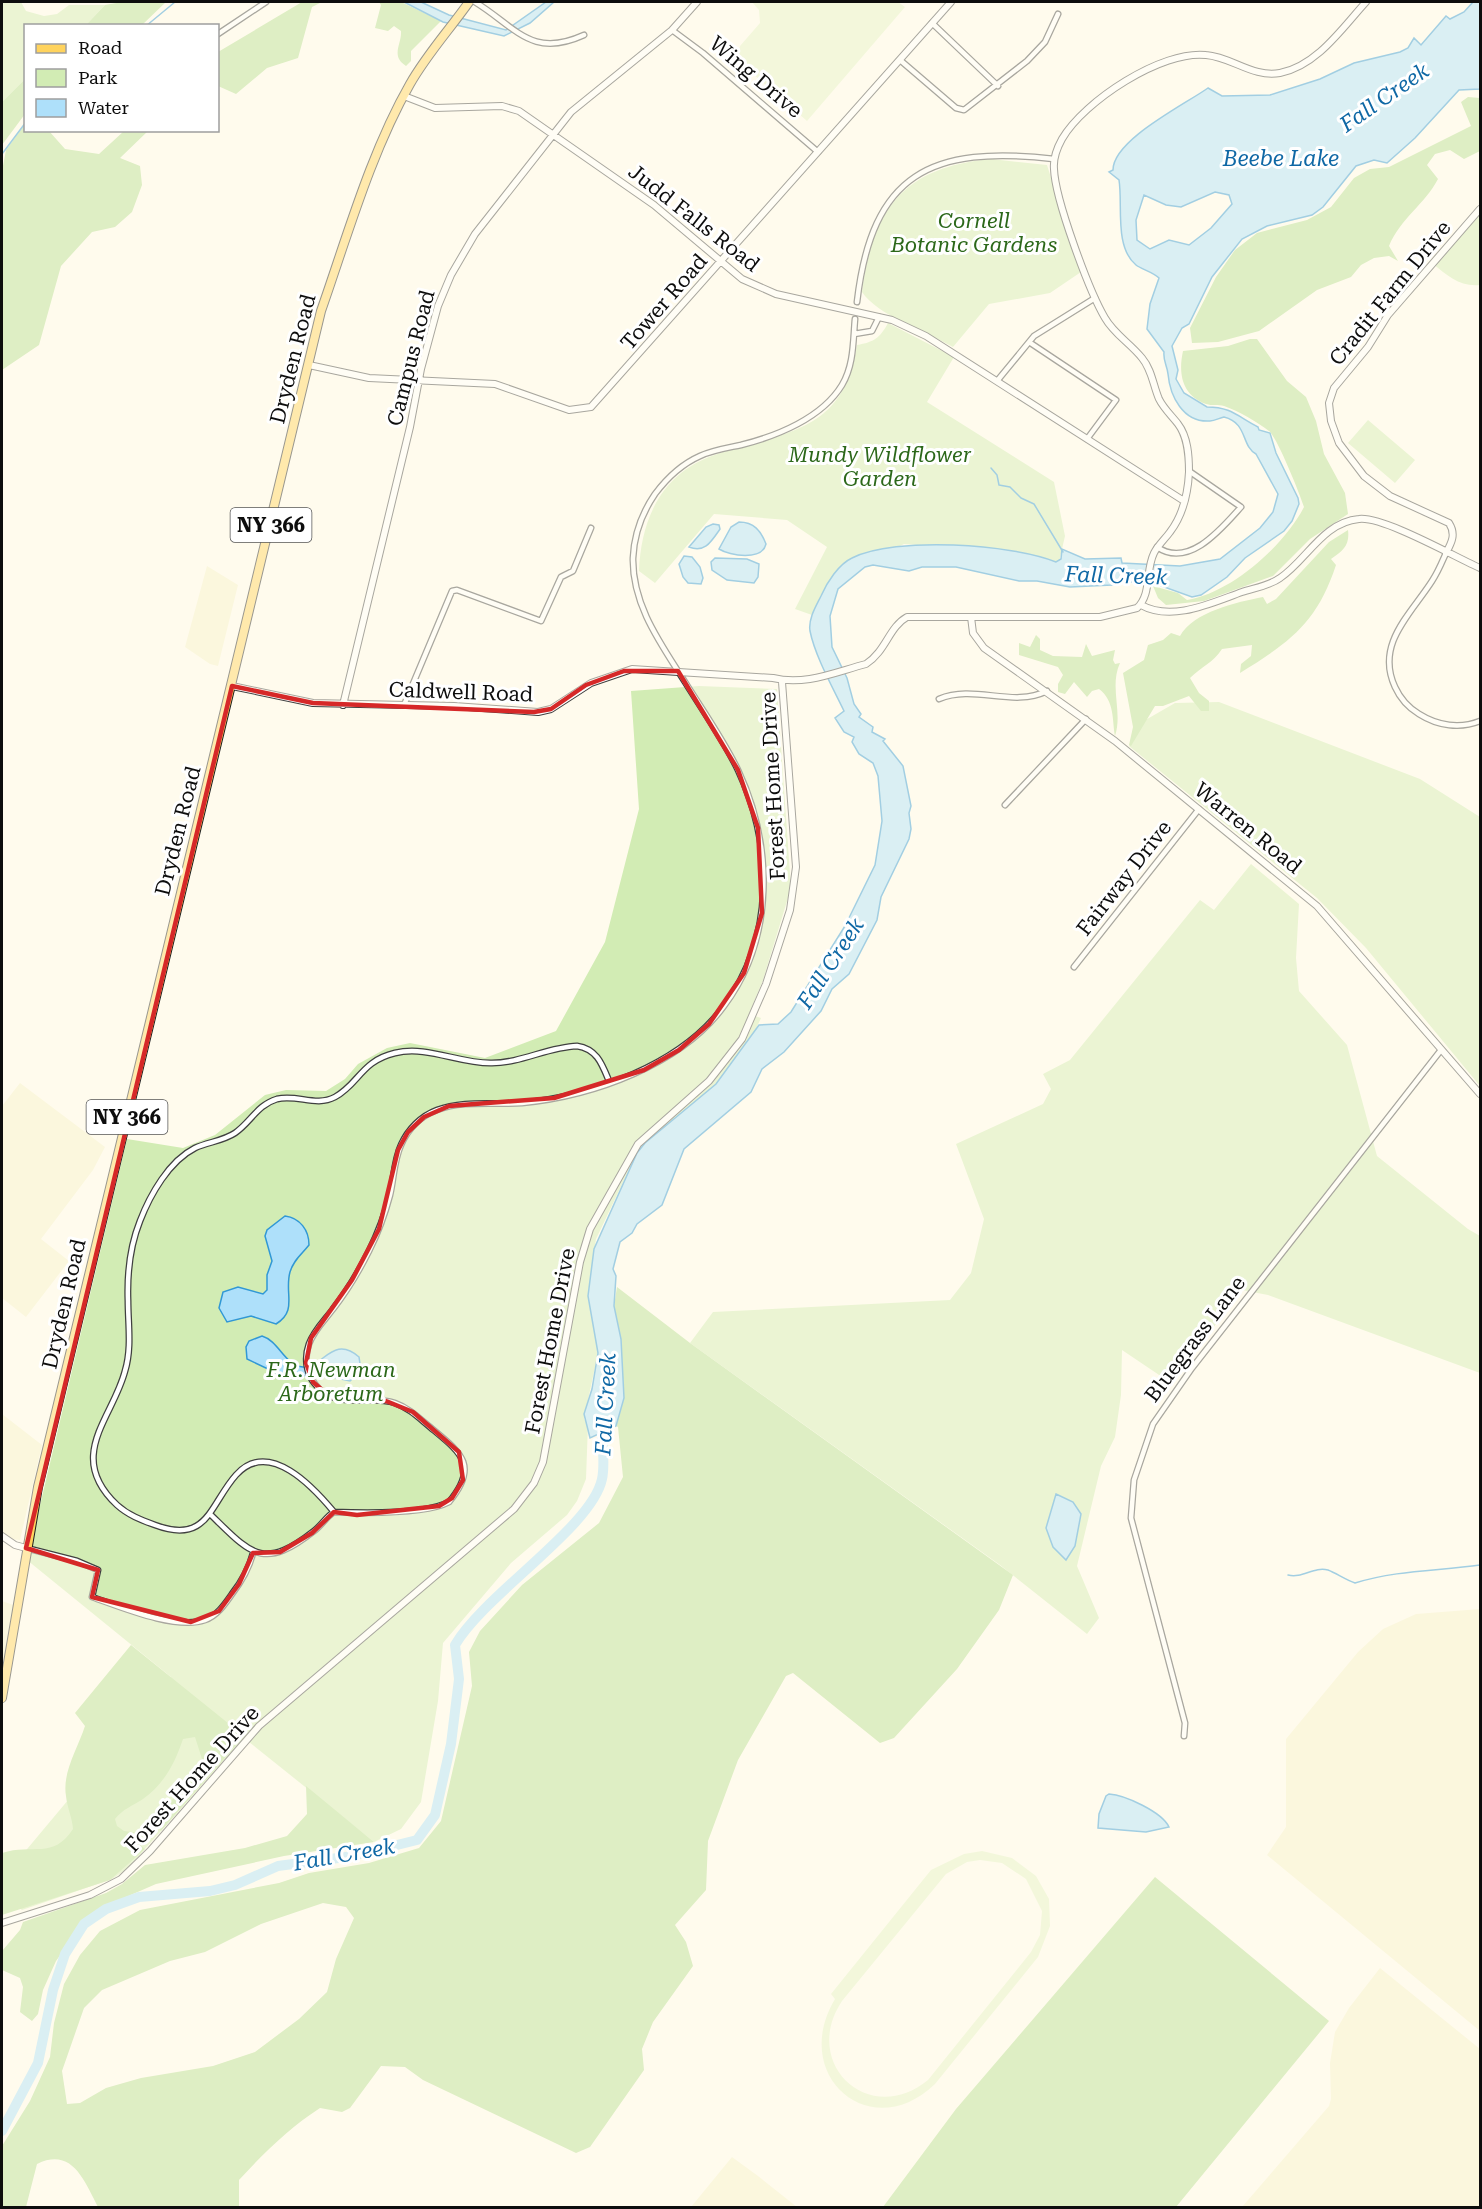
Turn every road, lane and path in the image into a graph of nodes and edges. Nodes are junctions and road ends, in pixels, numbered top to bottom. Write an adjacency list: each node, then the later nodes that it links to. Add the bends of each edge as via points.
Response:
1 (266, 2): 10 (street)
2 (475, 2): 11 (street, via 532,42 546,44)
3 (697, 2): 9 (street, Campus Road)
4 (951, 2): 8 (street, Tower Road)
5 (1366, 2): 17 (street, via 1318,52 1288,71 1264,73 1206,54 1185,57 1132,77 1083,113 1068,130)
6 (467, 5): 14 (main road, Dryden Road / NY 366)
7 (1058, 14): 13 (street, via 1045,42)
8 (932, 23): 12 (street, Tower Road); 13 (street)
9 (672, 30): 15 (street, Campus Road, via 585,99); 16 (street, Wing Drive, via 704,52)
10 (219, 33)
11 (584, 34)
12 (900, 60): 13 (street, via 956,108 964,110); 16 (street, Tower Road)
13 (998, 86)
14 (404, 96): 15 (street, Judd Falls Road, via 435,108 511,108); 26 (main road, Dryden Road / NY 366, via 384,137 344,244 321,311)
15 (553, 135): 19 (street, Judd Falls Road, via 662,211); 27 (street, Campus Road, via 459,260 438,306)
16 (818, 152): 19 (street, Tower Road)
17 (1054, 159): 20 (street, via 1058,193); 21 (street, via 972,156 946,161 913,177 890,198 876,220 864,256)
18 (1480, 209): 34 (street, Cradit Farm Drive, via 1388,315 1368,348 1334,388 1329,403 1339,443 1364,476 1390,496 1449,523 1453,540)
19 (720, 263): 22 (street, Judd Falls Road, via 766,291); 27 (street, Tower Road, via 600,400 588,408 566,409 495,384)
20 (1095, 298): 25 (street, via 1043,329); 30 (street, via 1117,334 1148,365 1161,402 1184,434)
21 (857, 302)
22 (879, 316): 24 (street, via 872,331); 28 (street, Judd Falls Road, via 926,336)
23 (855, 319): 24 (street)
24 (854, 334): 38 (street, via 846,378 818,411 780,431 688,462 668,478 644,514 633,552 634,577 650,625)
25 (1029, 342): 28 (street); 29 (street, via 1116,400)
26 (309, 364): 27 (street, Tower Road, via 369,378); 40 (main road, Dryden Road / NY 366)
27 (419, 380): 43 (street, Campus Road)
28 (997, 381): 29 (street, Judd Falls Road)
29 (1087, 439): 31 (street, Judd Falls Road)
30 (1189, 471): 31 (street); 33 (street, via 1241,507 1197,547 1179,553)
31 (1184, 501): 33 (street, via 1177,523)
32 (591, 528): 44 (street, via 573,571 561,577 541,621 452,591)
33 (1157, 547): 36 (street)
34 (1446, 553): 35 (street); 36 (street, via 1379,522 1360,518 1325,535 1270,584 1208,606 1154,610); 46 (street, via 1433,580 1394,638 1389,656 1390,675 1401,697 1425,717 1446,725)
35 (1480, 568)
36 (1141, 604): 37 (street, Forest Home Drive, via 1126,612 1100,617)
37 (971, 617): 39 (street, Forest Home Drive, via 907,617 874,659 812,679); 41 (street, Warren Road, via 980,645)
38 (678, 671): 39 (street, Caldwell Road, via 773,678); 44 (street, Caldwell Road, via 624,671 586,686 554,708 538,712); 51 (street, via 738,770 752,806 762,855 762,913 744,973 709,1024 662,1060)
39 (782, 682): 60 (street, Forest Home Drive, via 796,867 790,910 766,984 742,1039 709,1081 638,1144 590,1229 580,1262 543,1462 534,1483 513,1509 259,1726 121,1879 90,1895)
40 (232, 686): 43 (street, Caldwell Road, via 296,701); 56 (main road, Dryden Road / NY 366)
41 (1047, 691): 42 (street, via 1019,698 960,693); 45 (street, Warren Road)
42 (939, 699)
43 (343, 705): 44 (street, Caldwell Road)
44 (404, 705)
45 (1086, 719): 47 (street); 48 (street, Warren Road)
46 (1480, 721)
47 (1005, 805)
48 (1199, 809): 49 (street, Fairway Drive); 50 (street, Warren Road, via 1317,906)
49 (1074, 967)
50 (1442, 1050): 52 (street, Warren Road); 59 (street, Bluegrass Lane, via 1192,1368 1153,1424 1134,1480 1131,1518 1185,1723)
51 (609, 1082): 53 (street, via 521,1103 449,1106 430,1113 408,1132 398,1150 379,1229 352,1280 314,1333 306,1363 319,1389 338,1400 386,1401 408,1409 456,1449 464,1462 465,1474 449,1502 439,1506 357,1515); 54 (street, via 598,1057 577,1046 493,1064 422,1052 395,1053 368,1065 344,1091 329,1100 271,1101 229,1137 196,1148 173,1166 148,1202 134,1238 128,1276 128,1358 121,1383 98,1428 94,1458 99,1480 128,1514 179,1530 196,1526)
52 (1480, 1094)
53 (334, 1512): 54 (street, via 299,1474 260,1463 237,1474); 57 (street, via 312,1533 280,1552)
54 (211, 1515): 57 (street)
55 (2, 1536): 56 (street)
56 (26, 1548): 57 (street, via 98,1570 92,1597 170,1620 191,1622 206,1620 219,1611 250,1567); 58 (main road, Dryden Road / NY 366)
57 (254, 1553)
58 (2, 1698)
59 (1184, 1736)
60 (2, 1923)

